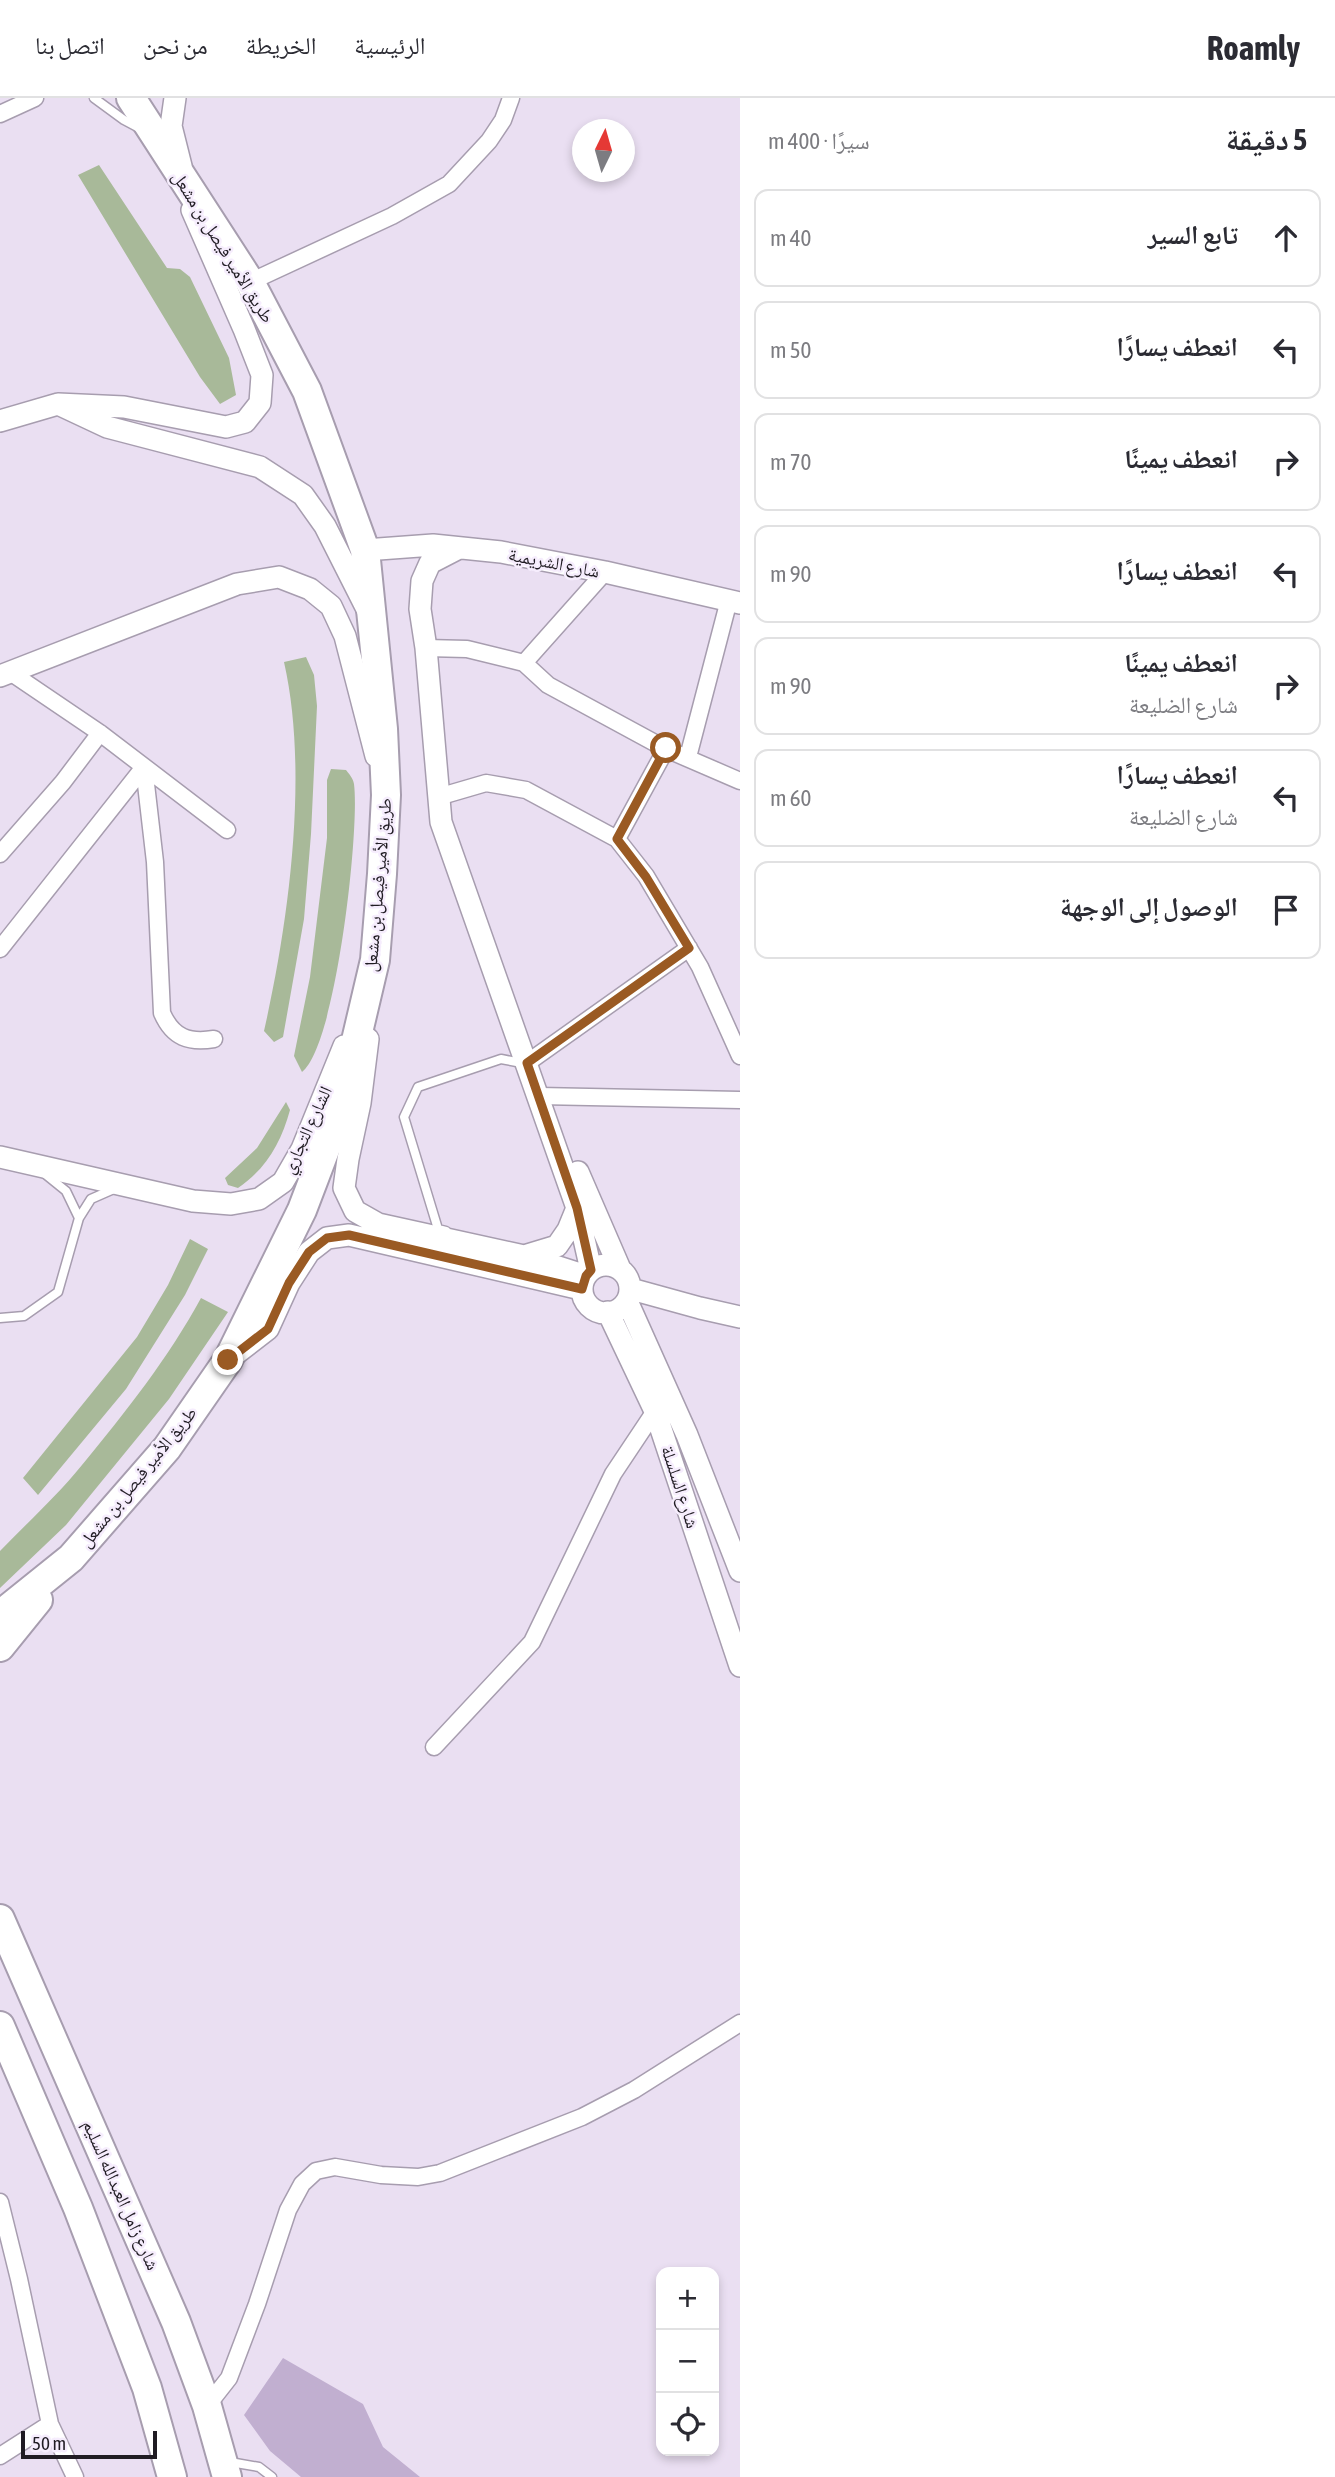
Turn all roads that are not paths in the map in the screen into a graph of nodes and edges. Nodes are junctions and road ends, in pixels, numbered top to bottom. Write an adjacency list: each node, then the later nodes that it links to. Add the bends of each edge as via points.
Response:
1 (35, 98): 6 (street)
2 (94, 98): 7 (lane)
3 (131, 98): 7 (highway, طريق الأمير فيصل بن مشعل)
4 (175, 98): 9 (street, via 171,126 177,156)
5 (511, 98): 10 (street, via 489,141 449,184 392,216)
6 (0, 114)
7 (154, 136): 8 (highway, طريق الأمير فيصل بن مشعل)
8 (172, 164): 9 (highway, طريق الأمير فيصل بن مشعل); 11 (street, via 262,375 260,403 245,422 226,427 124,407)
9 (215, 229): 10 (highway, طريق الأمير فيصل بن مشعل)
10 (250, 282): 14 (highway, طريق الأمير فيصل بن مشعل, via 307,391)
11 (58, 404): 12 (street); 17 (street, via 107,427 260,467 303,495 325,526)
12 (0, 422)
13 (459, 548): 14 (street, شارع الشريمية, via 433,545); 15 (street, شارع الشريمية); 18 (street, via 430,563 422,581 420,609)
14 (365, 550): 17 (highway, طريق الأمير فيصل بن مشعل)
15 (605, 572): 16 (street, شارع الشريمية); 19 (street)
16 (735, 602): 23 (street)
17 (372, 619): 26 (highway, طريق الأمير فيصل بن مشعل)
18 (426, 648): 19 (street, via 467,649); 27 (street)
19 (524, 663): 22 (street, via 548,685)
20 (5, 674): 21 (street); 26 (street, via 237,584 279,577 310,589 331,606 345,636)
21 (100, 733): 24 (street); 30 (street)
22 (666, 748): 23 (street); 29 (street)
23 (688, 757): 25 (street)
24 (144, 767): 28 (street); 32 (street); 34 (street, via 155,862 162,1013 167,1024 186,1040)
25 (740, 781)
26 (386, 795): 33 (highway, طريق الأمير فيصل بن مشعل)
27 (438, 797): 29 (street, via 486,783 526,790); 36 (street, via 441,822)
28 (227, 830)
29 (617, 839): 31 (street)
30 (0, 854)
31 (689, 948): 35 (street); 36 (street)
32 (0, 949)
33 (375, 960): 41 (street, الشارع التجاري, via 336,1068 283,1182 259,1199 232,1204 193,1202); 44 (street, via 360,1102 344,1188 355,1211 378,1224); 51 (highway, طريق الأمير فيصل بن مشعل, via 339,1113 302,1210)
34 (214, 1039)
35 (740, 1056)
36 (527, 1063): 37 (street); 44 (lane, via 501,1059 418,1087 404,1117 438,1229)
37 (539, 1096): 38 (street); 42 (street); 45 (street, via 572,1158)
38 (740, 1100)
39 (0, 1157): 40 (street, الشارع التجاري)
40 (34, 1165): 41 (street, الشارع التجاري); 43 (lane, via 66,1191)
41 (121, 1185): 43 (lane, via 91,1199)
42 (577, 1208): 44 (street, via 557,1247); 46 (street)
43 (79, 1218): 50 (lane, via 58,1292 24,1316)
44 (513, 1254): 46 (street)
45 (620, 1269): 46 (street, via 606,1265); 47 (street, via 626,1274)
46 (586, 1278): 48 (street, via 590,1306); 51 (street, via 349,1235 327,1238 309,1252 268,1329)
47 (629, 1295): 48 (street, via 620,1308); 49 (street); 54 (street, شارع السلسلة)
48 (608, 1312): 52 (street, شارع السلسلة)
49 (740, 1317)
50 (0, 1318)
51 (228, 1360): 53 (highway, طريق الأمير فيصل بن مشعل, via 167,1448)
52 (655, 1411): 57 (street, شارع السلسلة); 58 (street, via 613,1474 532,1642)
53 (72, 1558): 55 (highway, طريق الأمير فيصل بن مشعل); 56 (highway)
54 (740, 1571)
55 (0, 1615)
56 (0, 1647)
57 (740, 1666)
58 (434, 1747)
59 (0, 1919): 63 (highway, شارع زامل العبدالله السليم, via 176,2322)
60 (740, 2023): 63 (street, via 582,2118 440,2173 418,2177 335,2167 316,2171 302,2184 288,2210 229,2378)
61 (0, 2026): 68 (highway, via 103,2272 147,2388)
62 (0, 2202): 64 (street)
63 (207, 2406): 66 (highway, شارع زامل العبدالله السليم)
64 (50, 2424): 65 (street); 67 (street)
65 (0, 2456)
66 (224, 2469): 69 (lane, via 259,2467)
67 (75, 2477)
68 (172, 2477)
69 (272, 2477)

